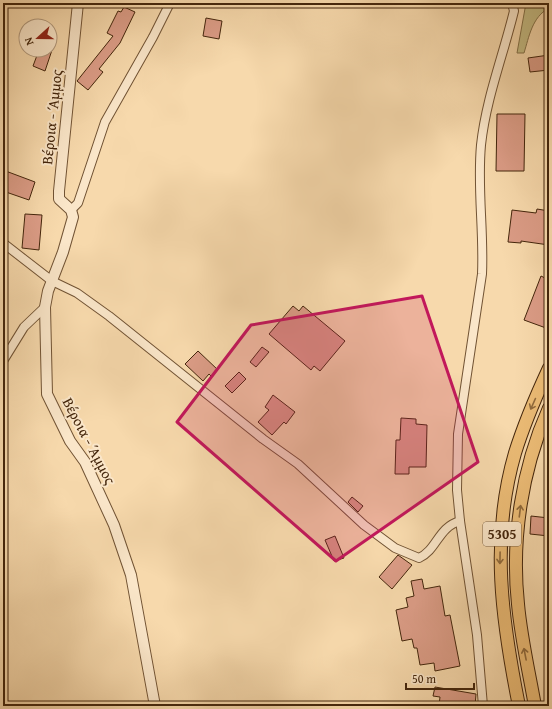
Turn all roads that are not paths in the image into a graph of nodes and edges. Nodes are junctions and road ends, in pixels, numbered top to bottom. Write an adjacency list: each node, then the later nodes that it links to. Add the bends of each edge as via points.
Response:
1 (78, 3): 4 (street, Βέροια - Άμμος, via 59,191 62,204)
2 (170, 3): 4 (street, via 105,122 78,203)
3 (512, 3): 13 (street, via 514,11 487,108 481,144 478,181 483,250 482,274 458,434 457,490)
4 (72, 210): 6 (street, Βέροια - Άμμος, via 71,226)
5 (3, 243): 6 (street)
6 (52, 281): 7 (street, Βέροια - Άμμος); 13 (street, via 77,293 109,316 298,464 364,525 395,548 419,558 449,525)
7 (45, 307): 8 (street, via 24,327); 14 (street, Βέροια - Άμμος, via 47,394 114,525 131,575)
8 (3, 361)
9 (549, 368): 16 (main road, 5305, one-way to 16, via 515,454 502,532 502,604)
10 (549, 408): 17 (main road, 5305, one-way to 10, via 520,626 516,557 521,506 529,466)
11 (549, 466): 12 (street)
12 (549, 476)
13 (460, 521): 15 (street, via 477,635)
14 (155, 706)
15 (483, 706)
16 (519, 706)
17 (535, 706)

